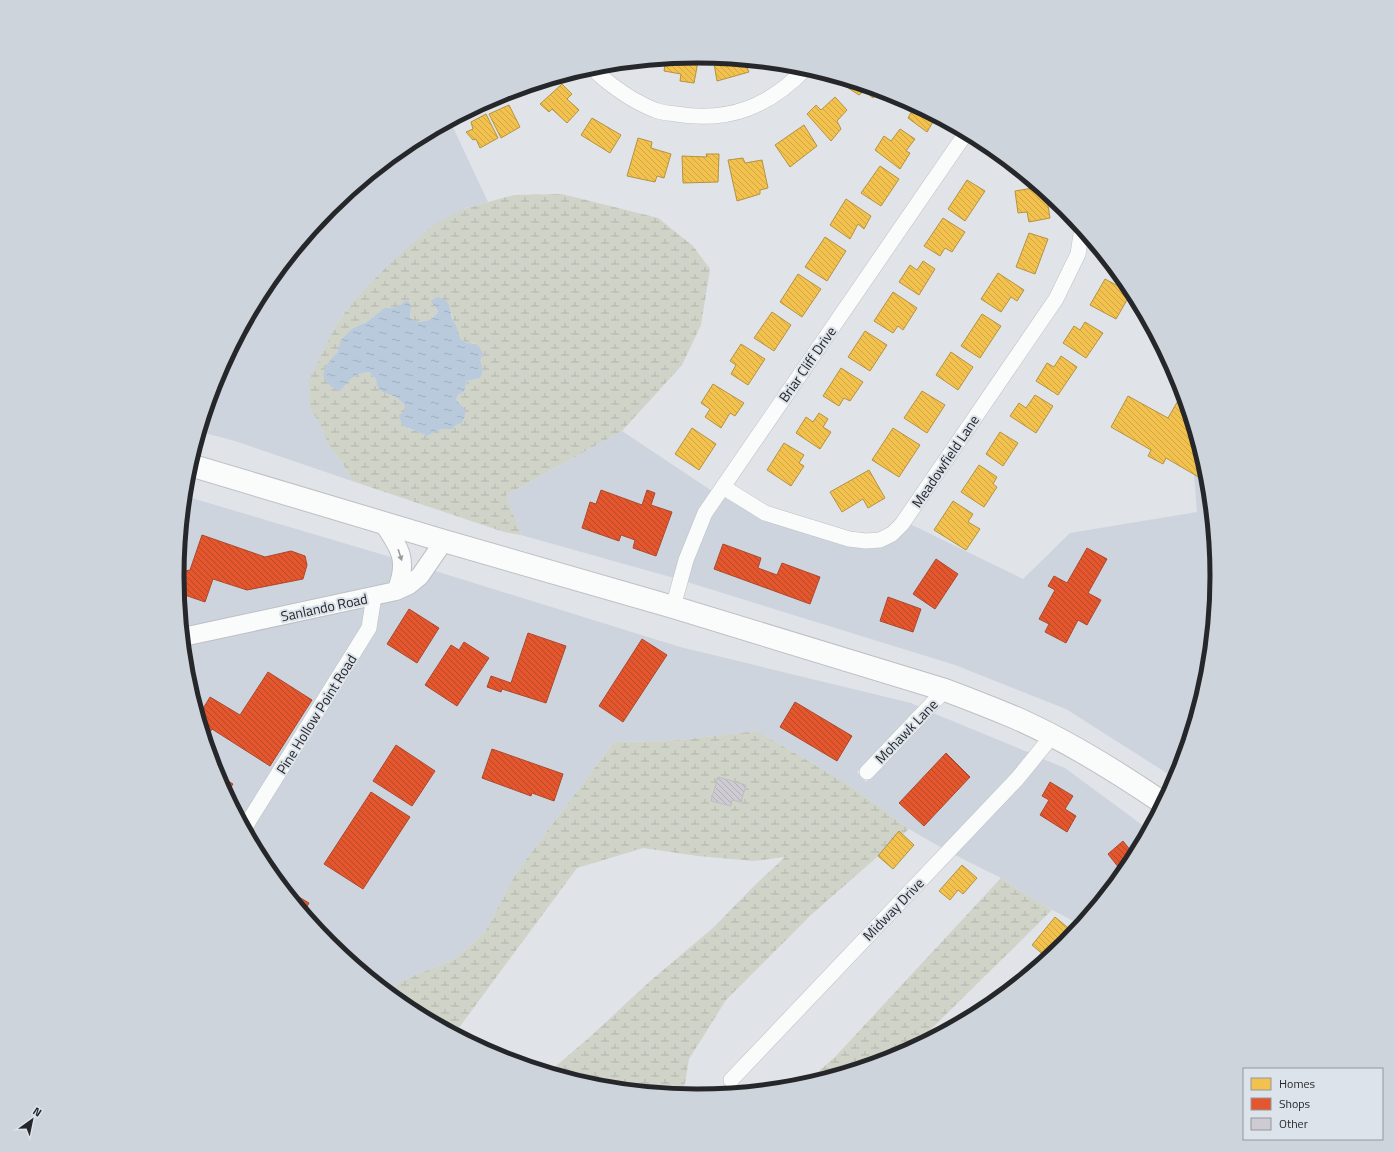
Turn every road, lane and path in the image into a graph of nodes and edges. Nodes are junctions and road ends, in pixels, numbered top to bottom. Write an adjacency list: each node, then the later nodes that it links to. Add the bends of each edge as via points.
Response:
1 (599, 73): 2 (street, via 624,95 656,111 690,116 722,116 752,108 775,95)
2 (801, 74)
3 (963, 137): 6 (street, Briar Cliff Drive)
4 (1081, 236): 6 (street, Meadowfield Lane, via 1078,254 1056,299 902,524 892,534 880,540 849,539 765,513)
5 (196, 467): 7 (main road)
6 (723, 487): 11 (street, Briar Cliff Drive, via 697,530)
7 (383, 523): 8 (main road); 9 (street, one-way to 9, via 397,544 402,561 402,577)
8 (444, 541): 9 (street, Sanlando Road, via 420,576); 11 (main road)
9 (396, 591): 10 (street, Sanlando Road)
10 (374, 596): 12 (street, Sanlando Road); 17 (street, Pine Hollow Point Road, via 369,628)
11 (673, 607): 13 (main road)
12 (188, 636)
13 (945, 690): 14 (main road, via 985,705); 15 (street, Mohawk Lane)
14 (1052, 736): 16 (main road, via 1109,767); 18 (street, Midway Drive, via 1017,779)
15 (867, 772)
16 (1159, 800)
17 (248, 823)
18 (731, 1080)

